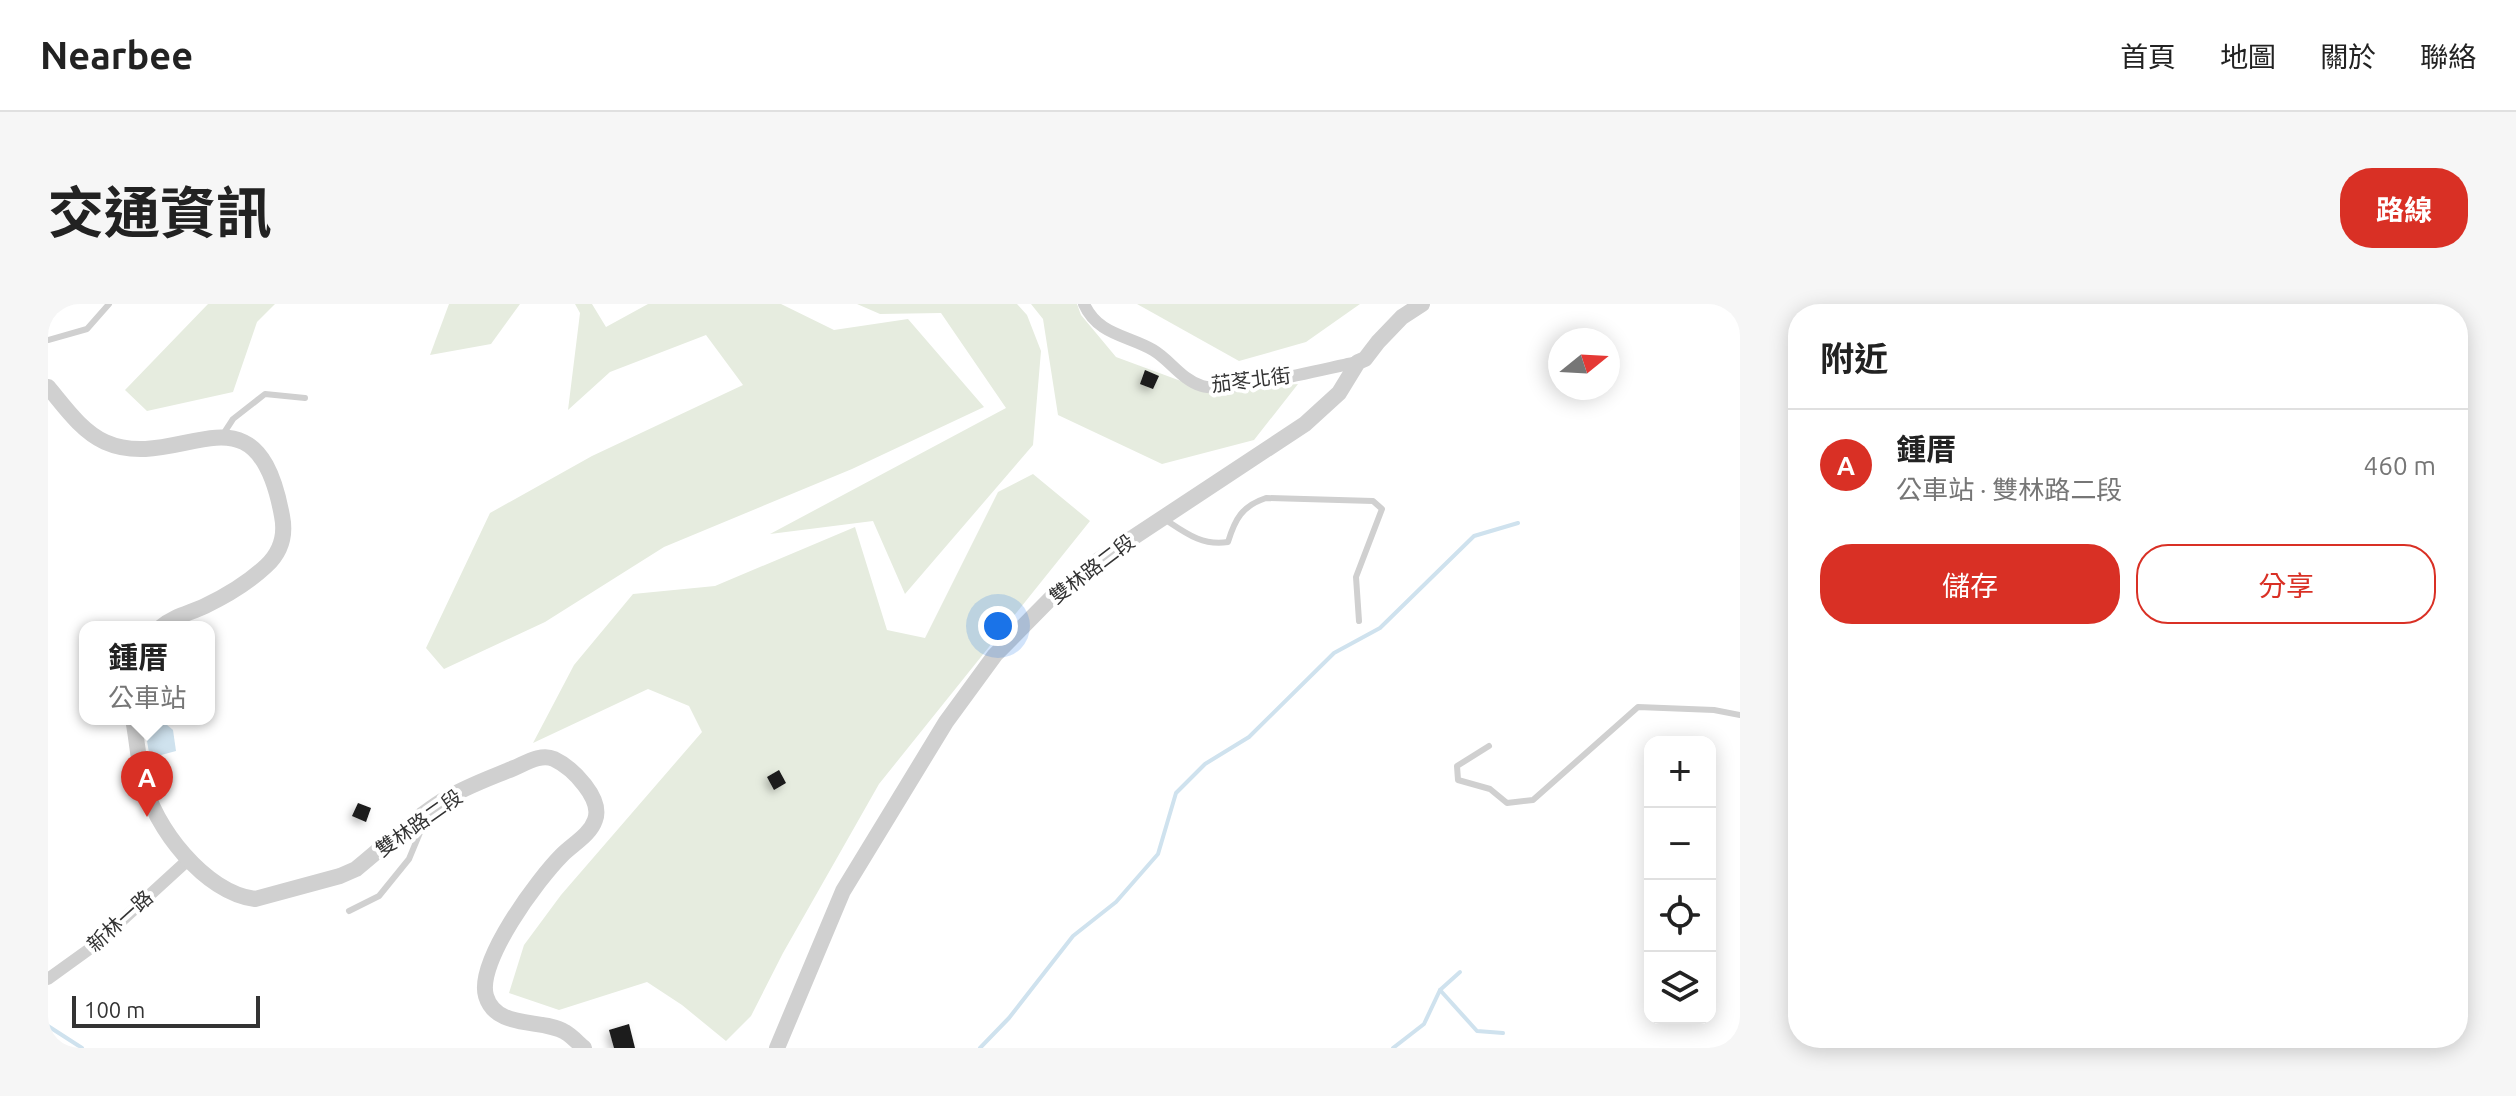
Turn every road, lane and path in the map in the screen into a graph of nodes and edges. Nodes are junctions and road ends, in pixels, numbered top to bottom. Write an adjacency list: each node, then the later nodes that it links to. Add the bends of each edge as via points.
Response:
1 (109, 304): 5 (lane, via 87,329)
2 (1084, 304): 6 (street, 茄苳北街, via 1100,326 1154,350 1204,388)
3 (1422, 304): 4 (street)
4 (1403, 311): 6 (street)
5 (48, 340)
6 (1358, 362): 10 (street, 雙林路二段, via 1339,393 1296,431)
7 (48, 387): 9 (street, via 81,425 105,442 133,449)
8 (305, 398): 9 (lane, via 265,394 233,419)
9 (220, 439): 11 (street, via 246,444 266,465 278,494 284,538 275,556 253,576 214,602)
10 (1163, 518): 12 (lane, via 1197,540 1223,544 1239,512 1252,502 1373,501 1382,509 1356,577); 21 (street, 雙林路二段, via 1058,591 995,655 946,722 843,891)
11 (170, 621)
12 (1359, 621)
13 (1740, 715): 15 (lane, via 1638,707 1533,800 1507,803 1490,789 1458,780 1457,766)
14 (134, 725): 17 (street, 雙林路二段, via 150,801)
15 (1489, 746)
16 (429, 811): 17 (street, 雙林路二段, via 356,869 255,899 218,887); 18 (lane, via 409,859 387,887); 20 (street, 雙林路二段, via 479,782 540,757 556,760 590,790 597,811 593,825 524,903 484,982 489,1003 501,1015 564,1031)
17 (189, 859): 19 (street, 新林一路, via 95,945)
18 (349, 911)
19 (48, 979)
20 (584, 1048)
21 (777, 1048)

